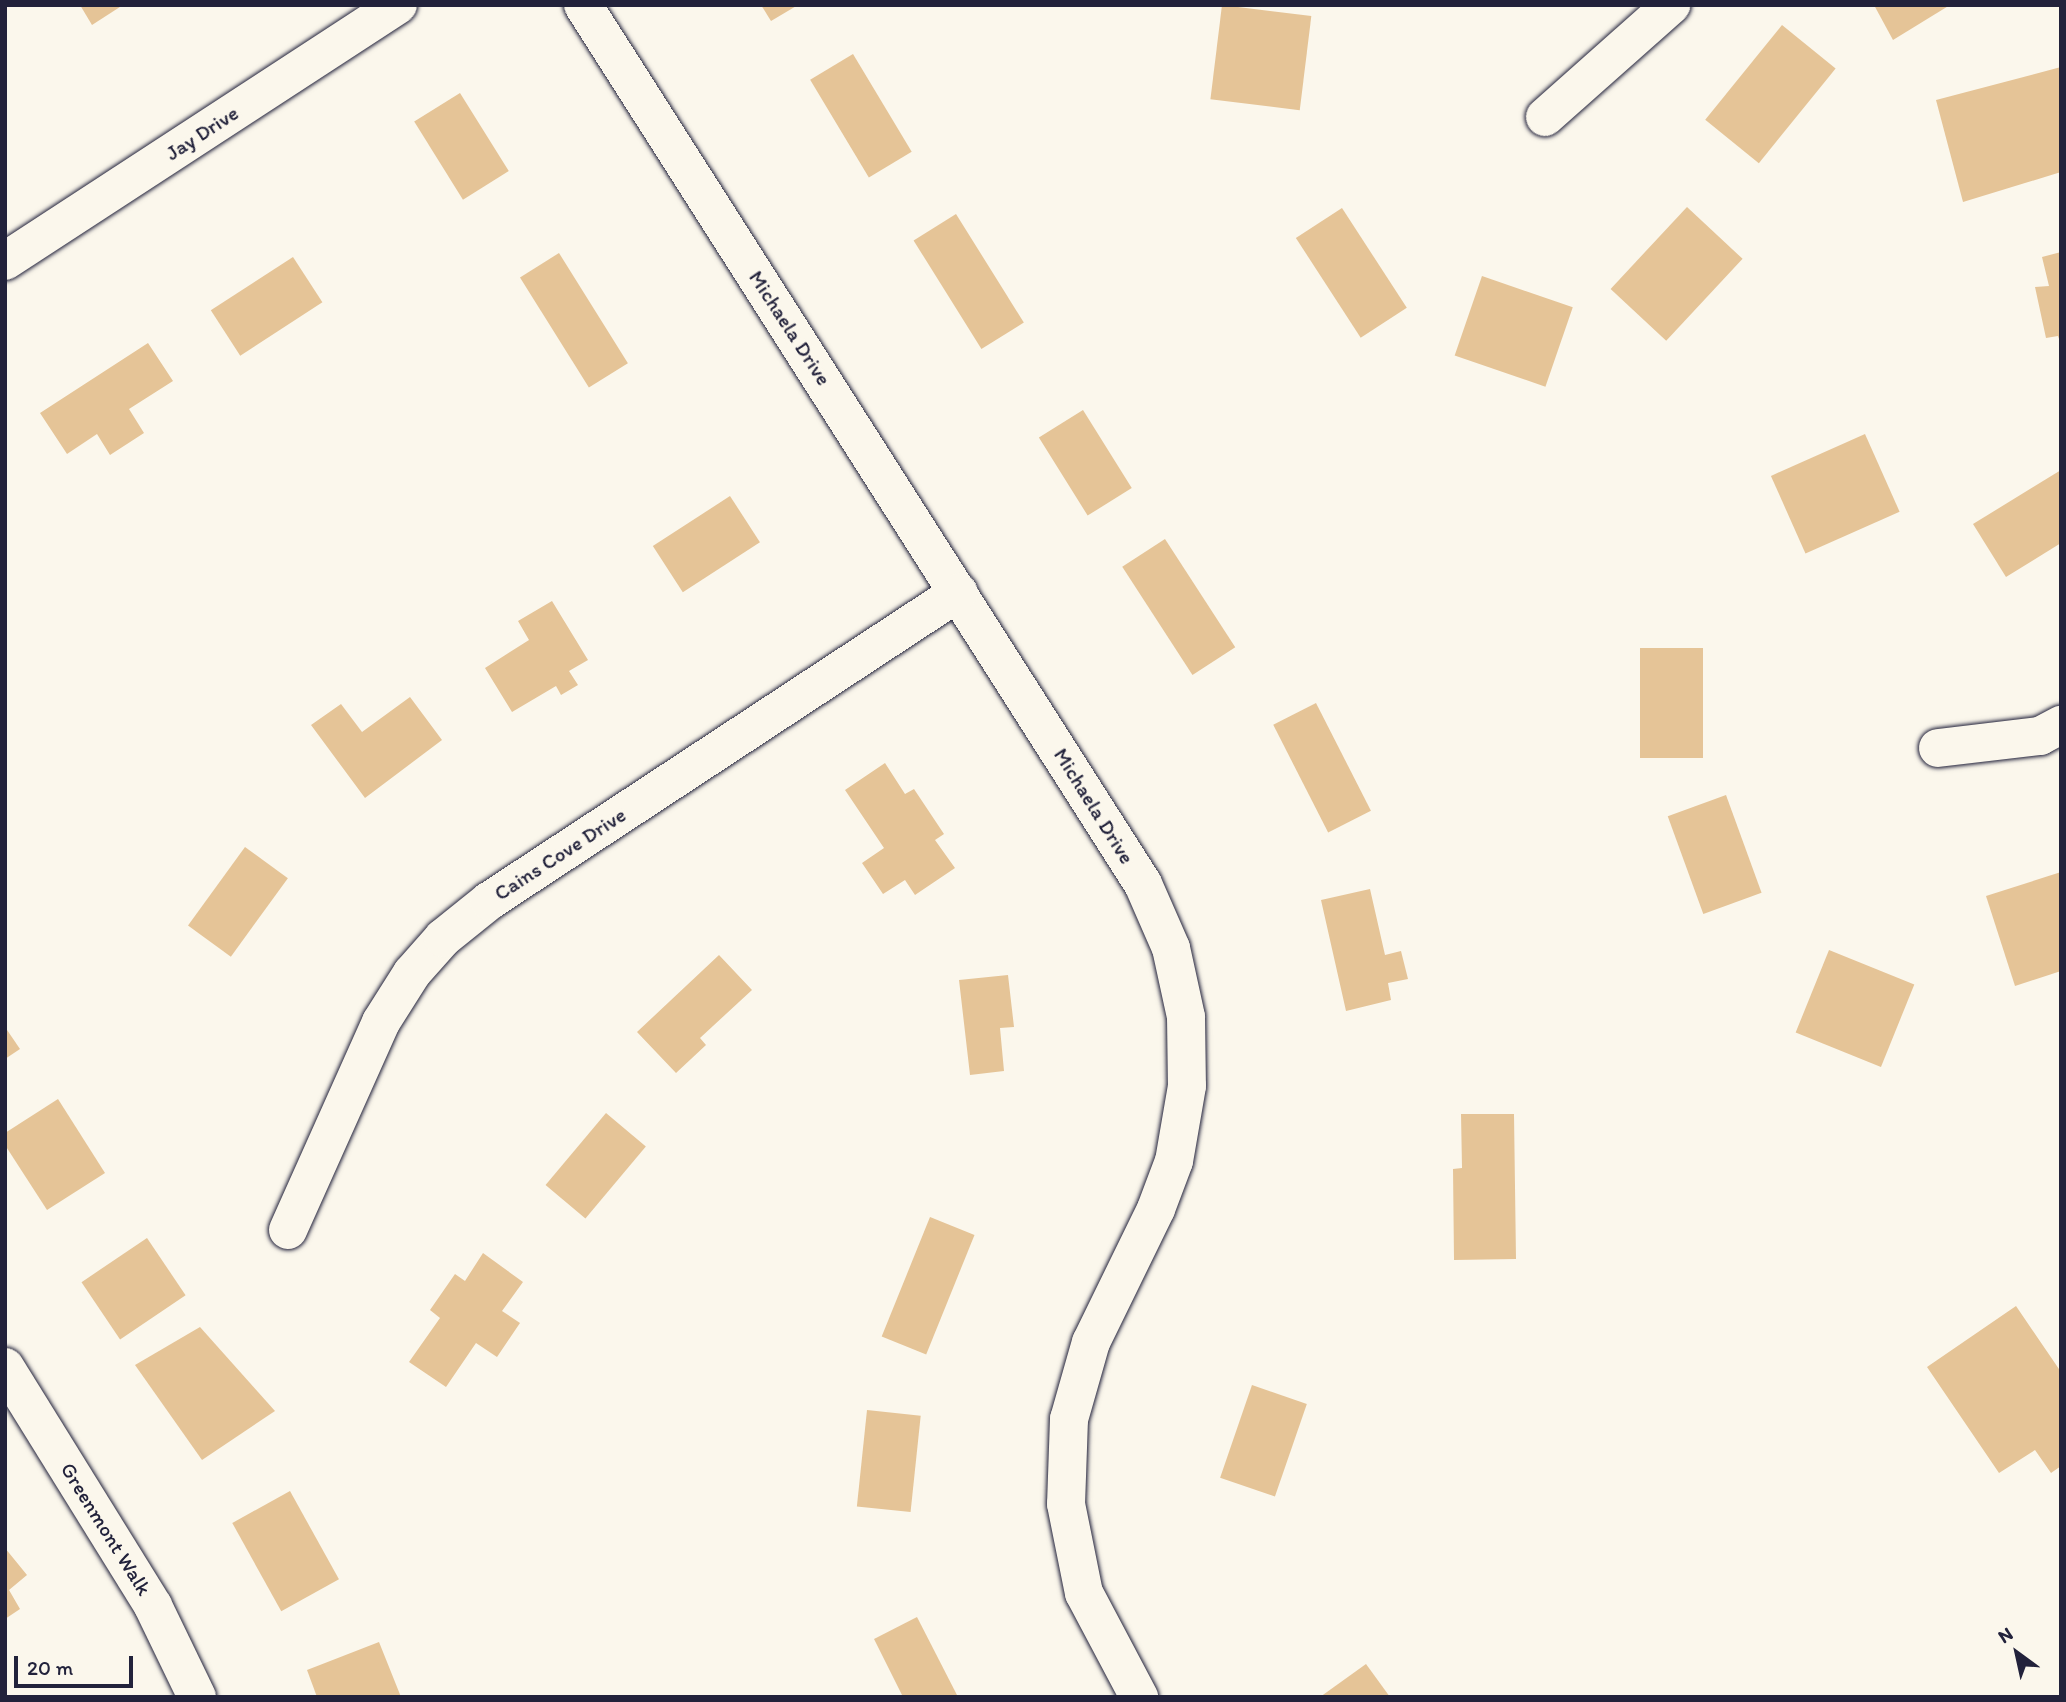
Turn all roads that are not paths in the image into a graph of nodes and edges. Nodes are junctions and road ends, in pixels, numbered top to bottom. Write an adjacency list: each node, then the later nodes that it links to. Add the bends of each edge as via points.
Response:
1 (398, 5): 5 (street, Jay Drive)
2 (583, 5): 6 (street, Michaela Drive)
3 (1671, 5): 4 (street)
4 (1545, 117)
5 (5, 261)
6 (959, 592): 9 (street, Cains Cove Drive, via 489,901 443,938 412,973 381,1022); 13 (street, Michaela Drive, via 1143,884 1171,948 1186,1017 1187,1086 1174,1161 1156,1209 1091,1342 1069,1419 1066,1504 1084,1593)
7 (2061, 725): 8 (street, via 2040,736)
8 (1938, 748)
9 (288, 1230)
10 (5, 1367): 11 (street, Greenmont Walk)
11 (15, 1405): 12 (street, Greenmont Walk, via 153,1606)
12 (197, 1697)
13 (1139, 1697)

